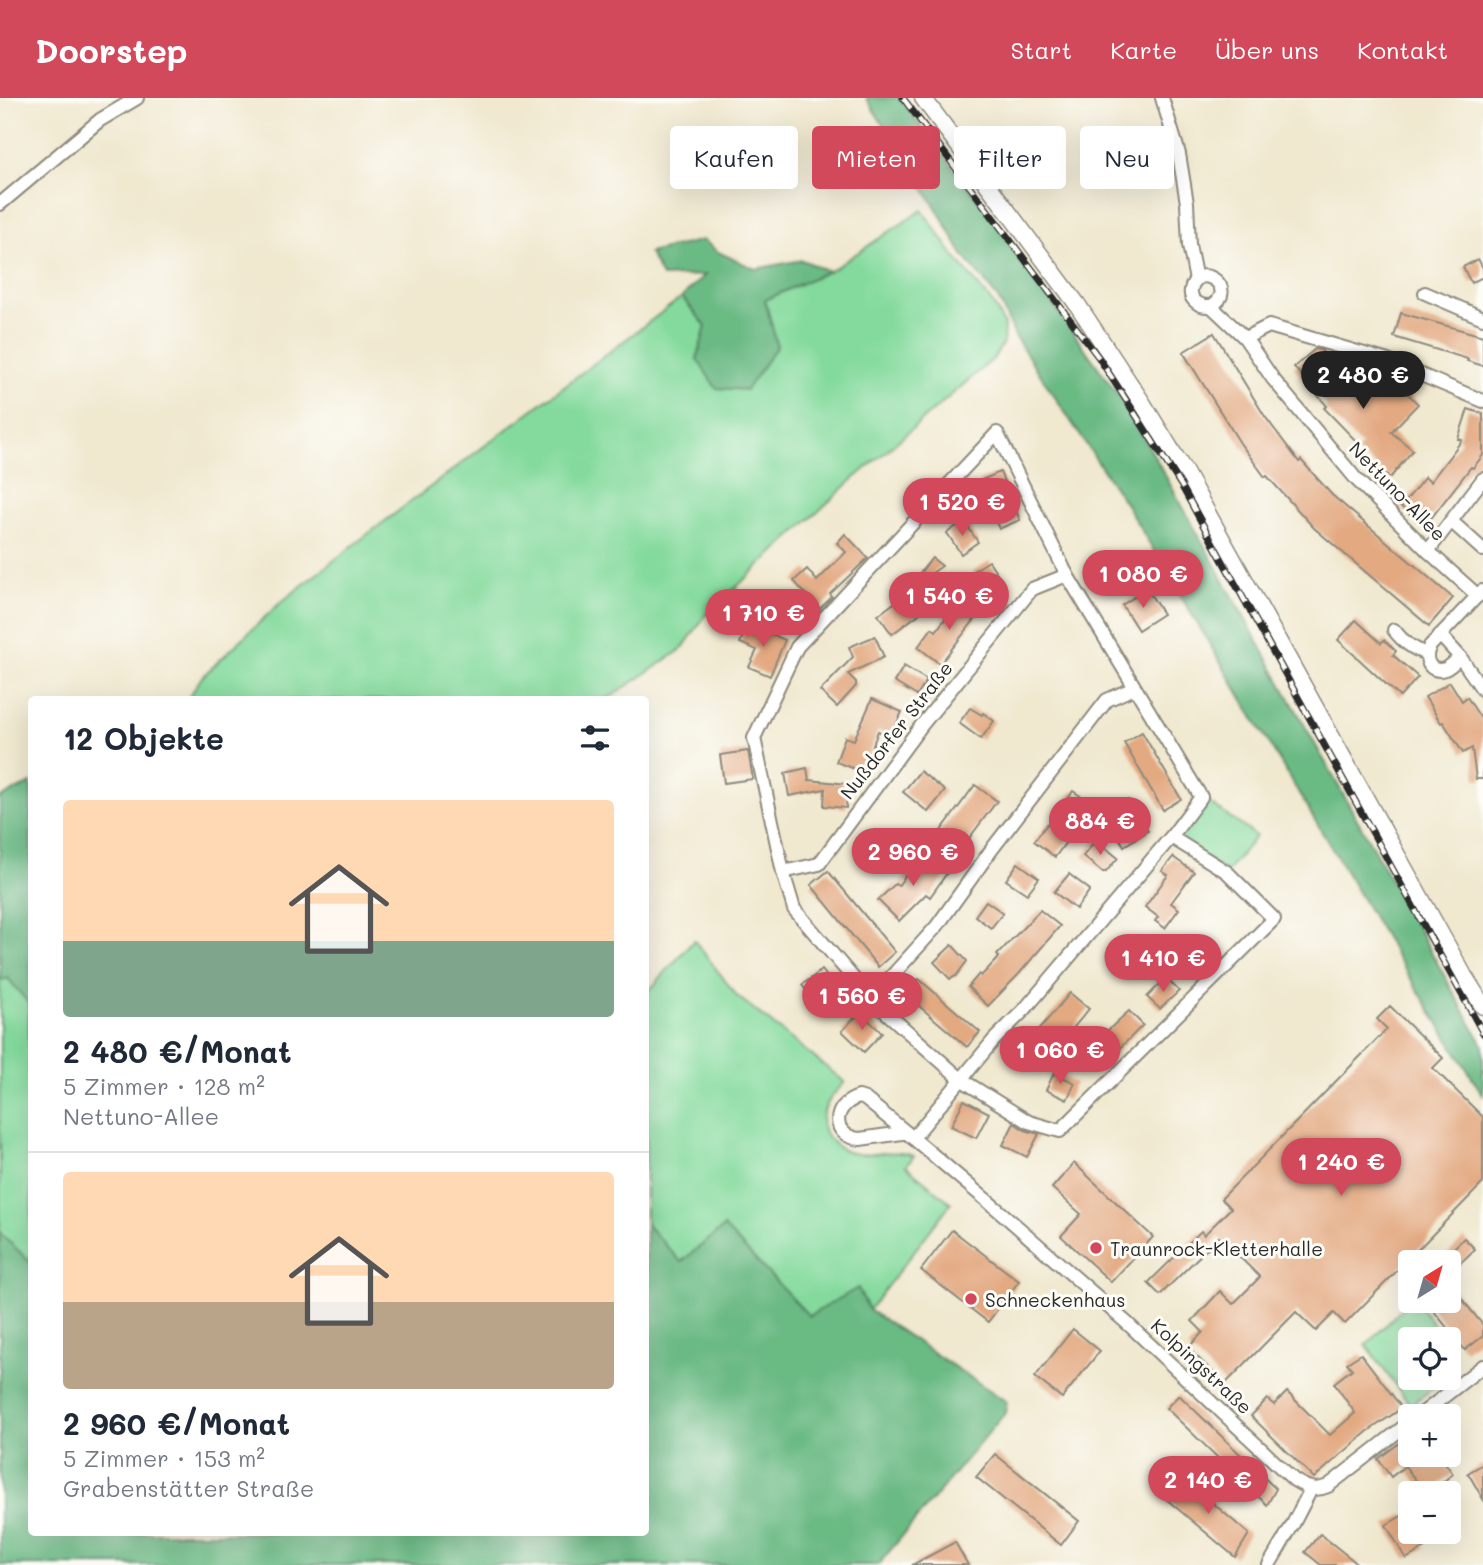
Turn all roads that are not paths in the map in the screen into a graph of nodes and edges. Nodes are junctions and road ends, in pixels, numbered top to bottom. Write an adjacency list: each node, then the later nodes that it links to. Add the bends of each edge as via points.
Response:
1 (137, 98): 4 (street, via 100,120)
2 (923, 98): 26 (street, via 1077,304 1143,404)
3 (1163, 98): 5 (street, via 1180,154)
4 (0, 204)
5 (1196, 280): 7 (street, Nettuno-Allee, via 1191,292 1195,302); 7 (street, via 1209,276 1220,284 1221,297)
6 (1425, 293): 8 (street)
7 (1211, 306): 9 (street, Nettuno-Allee)
8 (1483, 318)
9 (1245, 338): 10 (street, via 1269,326 1388,361); 14 (street, Nettuno-Allee, via 1356,479)
10 (1483, 401)
11 (1483, 479): 12 (street)
12 (1451, 521): 13 (street, Nettuno-Allee); 14 (street)
13 (1483, 550)
14 (1429, 551): 16 (street, Nettuno-Allee)
15 (1067, 575): 21 (street); 24 (street, Nußdorfer Straße, via 1032,589 921,726 819,864); 24 (street, via 997,433 797,648 754,738)
16 (1480, 593): 18 (street)
17 (1394, 630): 19 (street, via 1412,649)
18 (1440, 635): 19 (street); 20 (street)
19 (1426, 654): 20 (street, via 1436,669 1445,669)
20 (1460, 657): 22 (street)
21 (1134, 688): 23 (street, via 1201,797); 25 (street, via 1107,700 937,926)
22 (1483, 690)
23 (1171, 837): 27 (street); 27 (street, via 1227,872 1274,919 1060,1131 1029,1122)
24 (783, 872): 25 (street, via 794,909)
25 (871, 999): 27 (street)
26 (1483, 1006)
27 (962, 1080): 28 (street)
28 (910, 1136): 28 (street, Kolpingstraße, via 854,1138 841,1130 839,1115 847,1102 859,1097); 32 (street, Kolpingstraße, via 1128,1324 1294,1480)
29 (1483, 1366): 30 (street)
30 (1434, 1404)
31 (1398, 1431): 32 (street, via 1328,1486)
32 (1311, 1489): 33 (street)
33 (1269, 1565)

